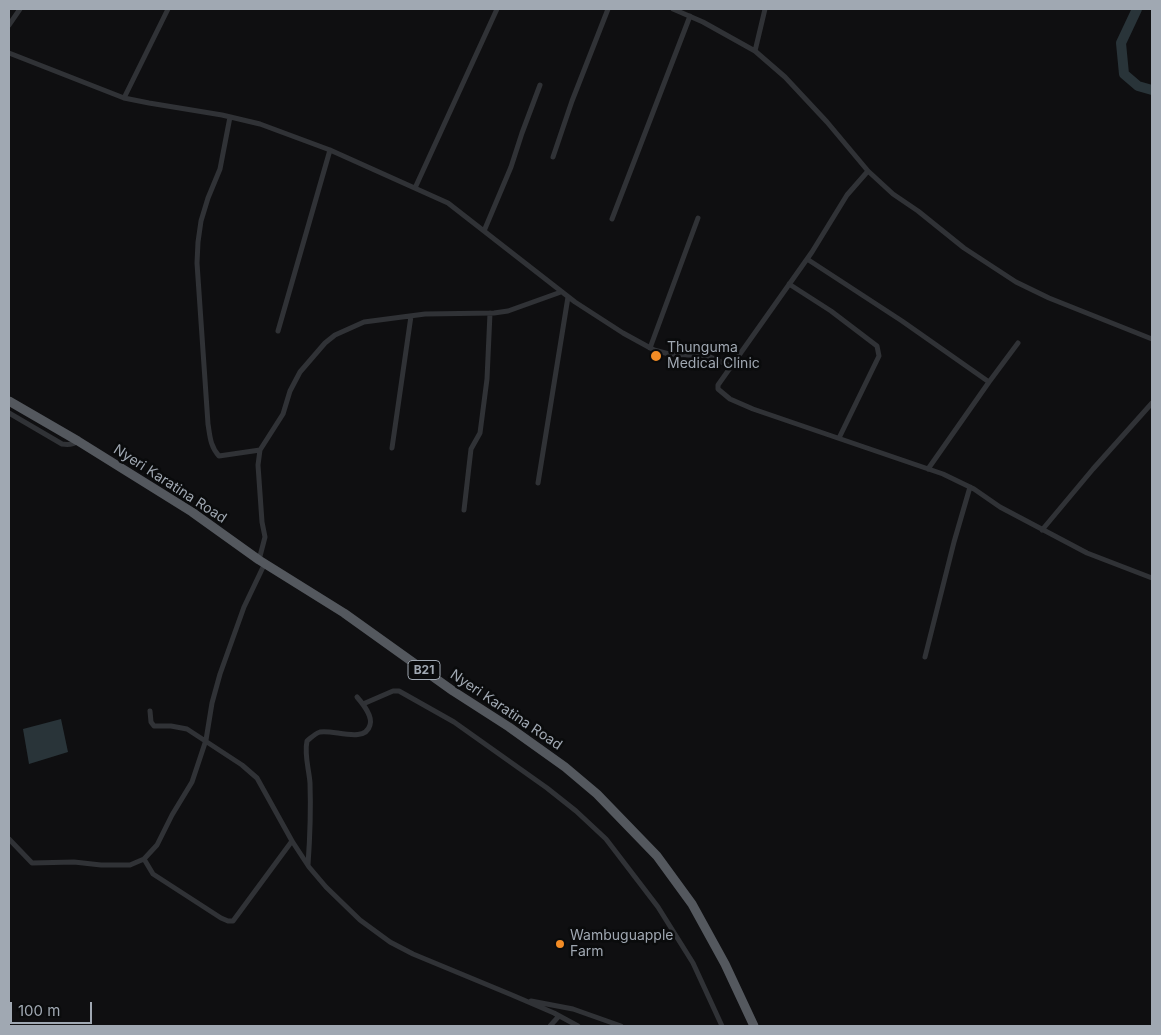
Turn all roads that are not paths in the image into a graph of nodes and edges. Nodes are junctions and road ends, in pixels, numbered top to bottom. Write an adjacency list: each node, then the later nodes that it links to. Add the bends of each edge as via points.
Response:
1 (20, 9): 8 (street)
2 (168, 9): 12 (street)
3 (497, 9): 17 (street)
4 (608, 9): 15 (street)
5 (673, 9): 7 (street)
6 (766, 9): 9 (street)
7 (690, 16): 9 (street); 19 (street)
8 (9, 25)
9 (755, 51): 16 (street, via 785,77)
10 (9, 53): 12 (street)
11 (540, 85): 20 (street)
12 (124, 98): 13 (street)
13 (230, 117): 14 (street, via 260,124); 39 (street, via 220,169 201,221 198,242 208,424 211,443 219,456)
14 (330, 150): 17 (street); 27 (street)
15 (553, 157)
16 (868, 171): 21 (street, via 847,195); 28 (street, via 964,248 1016,282)
17 (415, 188): 20 (street, via 448,203)
18 (698, 218): 30 (street)
19 (612, 219)
20 (484, 231): 23 (street)
21 (807, 259): 22 (street); 32 (street, via 902,320)
22 (789, 284): 31 (street); 36 (street, via 877,346 879,356)
23 (561, 292): 24 (street); 25 (street)
24 (568, 297): 30 (street); 41 (street)
25 (490, 314): 26 (street); 43 (street, via 480,433 471,449)
26 (411, 316): 38 (street); 39 (street, via 364,322 335,335 300,372 283,414)
27 (278, 331)
28 (1152, 339)
29 (1018, 343): 32 (street)
30 (650, 348): 31 (street, via 669,354 708,356)
31 (732, 367): 36 (street, via 718,384 718,389 730,399 753,410)
32 (989, 382): 40 (street)
33 (9, 400): 37 (highway, Nyeri Karatina Road / B21)
34 (1152, 403): 44 (street)
35 (9, 413): 37 (street, via 62,444)
36 (839, 438): 40 (street)
37 (78, 441): 45 (highway, Nyeri Karatina Road / B21, via 192,512)
38 (392, 448)
39 (260, 450): 45 (street, via 258,465 265,537)
40 (928, 469): 42 (street)
41 (538, 483)
42 (970, 488): 44 (street); 47 (street)
43 (464, 510)
44 (1042, 530): 46 (street, via 1087,554)
45 (262, 561): 51 (street, via 229,645 212,703); 62 (highway, Nyeri Karatina Road / B21, via 344,613 509,727 597,794 657,856 692,904)
46 (1152, 578)
47 (925, 657)
48 (358, 697): 49 (street)
49 (363, 704): 55 (street, via 371,723 365,733 320,732 306,741 311,804); 61 (street, via 399,691 454,722 576,811 606,839 658,907 693,962)
50 (150, 711): 51 (street, via 154,726 187,729)
51 (206, 740): 53 (street, via 257,778); 54 (street, via 192,782 157,845)
52 (9, 838): 54 (street, via 32,863 130,865)
53 (292, 841): 54 (street, via 233,921 221,918 153,874); 55 (street)
54 (144, 859)
55 (308, 865): 56 (street, via 360,920 390,942)
56 (521, 999): 57 (street); 60 (street, via 573,1009)
57 (559, 1016): 58 (street); 59 (street)
58 (550, 1026)
59 (578, 1026)
60 (621, 1026)
61 (722, 1026)
62 (754, 1026)

